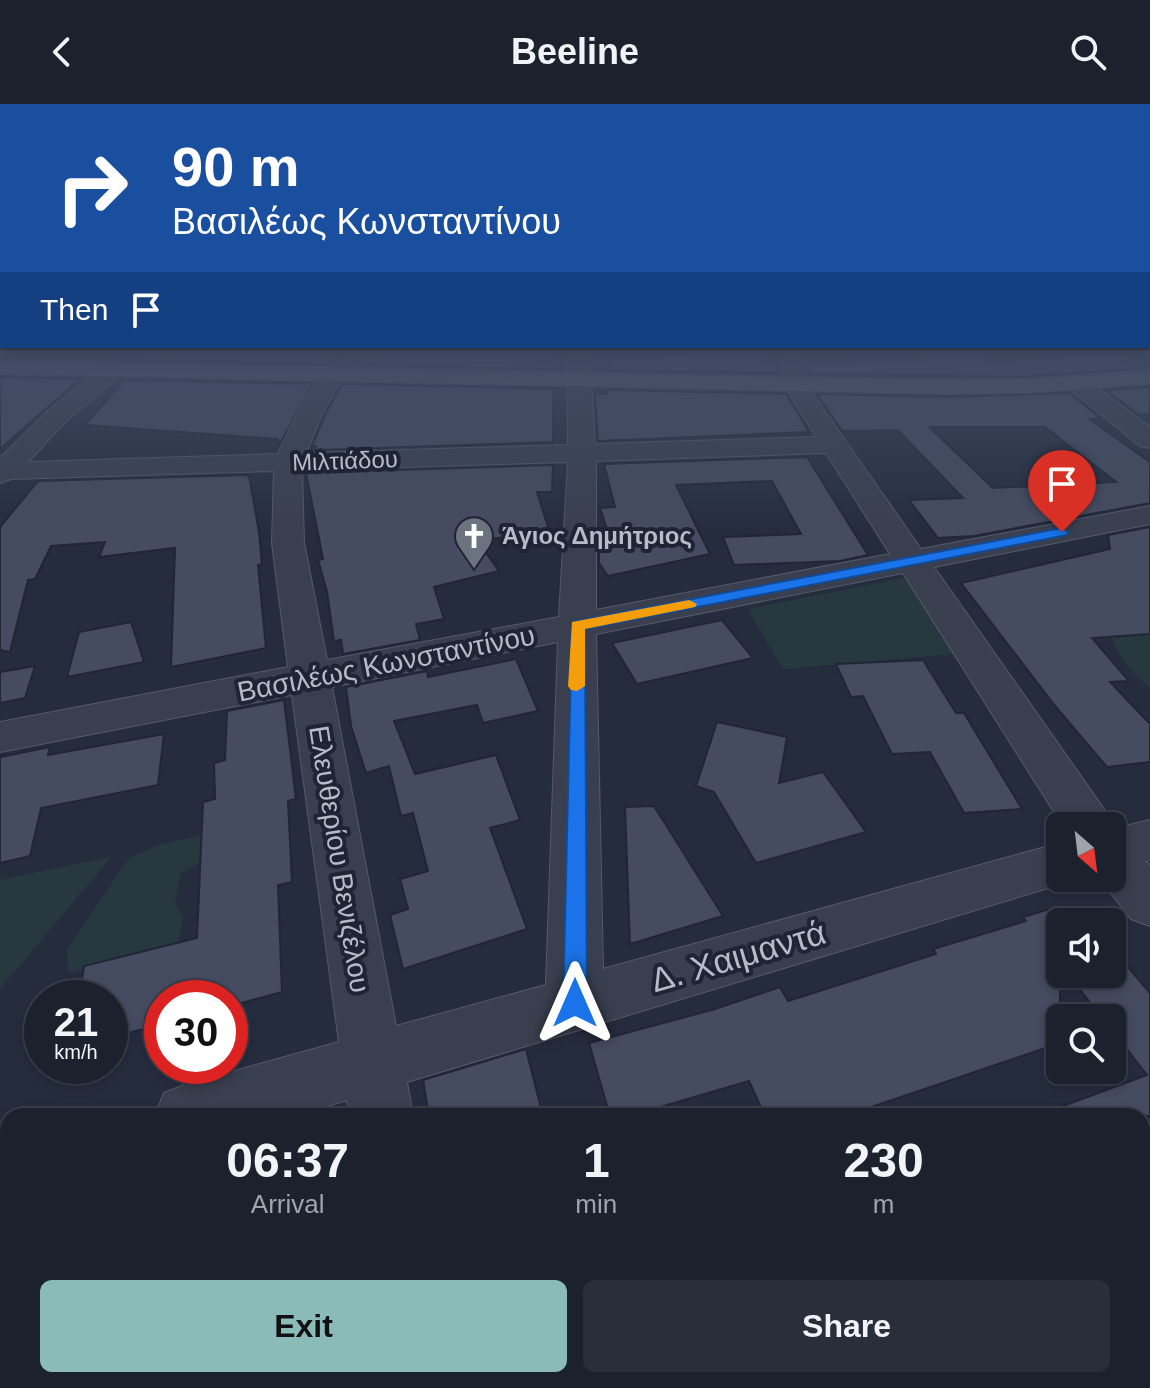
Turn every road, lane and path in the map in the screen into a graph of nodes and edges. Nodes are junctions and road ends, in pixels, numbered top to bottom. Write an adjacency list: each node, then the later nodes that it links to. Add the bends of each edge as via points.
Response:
1 (61, 413): 10 (street)
2 (310, 413): 9 (street, Ελευθερίου Βενιζέλου)
3 (580, 413): 8 (street)
4 (813, 413): 7 (street)
5 (1115, 413): 6 (street)
6 (1150, 440)
7 (833, 445): 8 (street, Μιλτιάδου); 12 (street)
8 (582, 452): 9 (street, Μιλτιάδου); 13 (street)
9 (288, 463): 10 (street, Μιλτιάδου); 14 (street, Ελευθερίου Βενιζέλου, via 288,543)
10 (0, 471)
11 (1150, 515): 12 (street, Βασιλέως Κωνσταντίνου)
12 (915, 561): 13 (street, Βασιλέως Κωνσταντίνου); 16 (street)
13 (577, 626): 14 (street, Βασιλέως Κωνσταντίνου); 22 (street)
14 (312, 677): 15 (street, Βασιλέως Κωνσταντίνου); 23 (street, Ελευθερίου Βενιζέλου)
15 (0, 737)
16 (1079, 812)
17 (1150, 840): 18 (street)
18 (1126, 846)
19 (1046, 868): 22 (street, Δ. Χαιμαντά)
20 (1126, 875): 21 (street)
21 (1150, 903)
22 (575, 1003): 23 (street, Δ. Χαιμαντά)
23 (376, 1090): 24 (street, Δ. Χαιμαντά)
24 (245, 1108)

